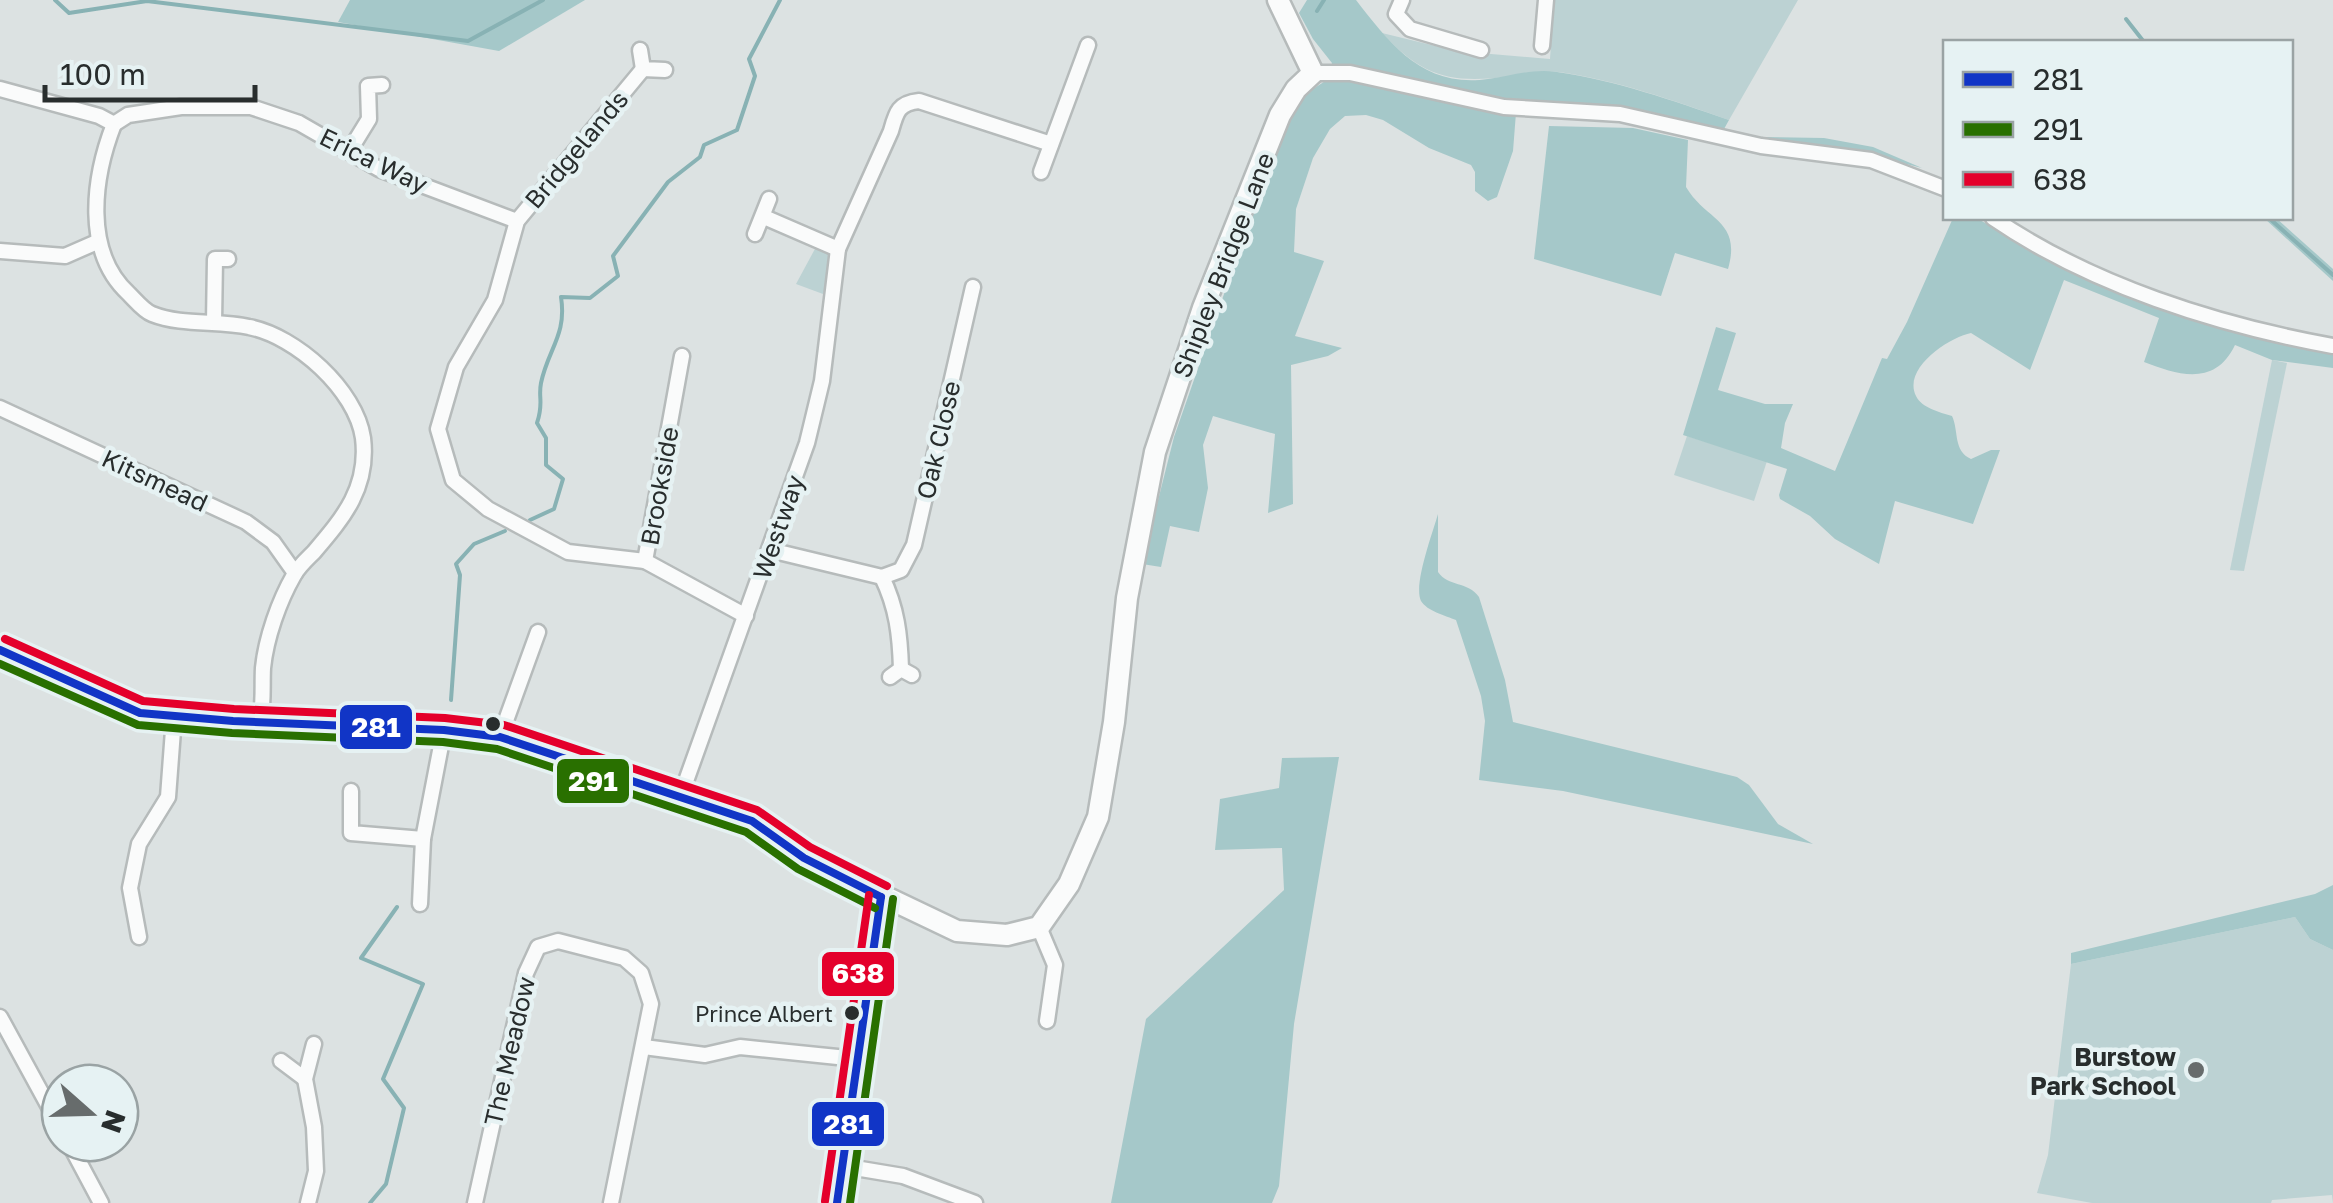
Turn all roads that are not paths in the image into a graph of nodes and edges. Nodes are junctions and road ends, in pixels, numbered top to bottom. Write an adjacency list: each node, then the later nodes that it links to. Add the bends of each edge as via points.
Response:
1 (1278, 0): 10 (street)
2 (1402, 0): 7 (street, via 1396,14 1410,30)
3 (1546, 0): 5 (street)
4 (1088, 45): 14 (street)
5 (1542, 46)
6 (640, 50): 8 (street)
7 (1481, 50)
8 (643, 69): 9 (street); 21 (street, Bridgelands)
9 (665, 70)
10 (1313, 73): 17 (street, via 1350,74 1504,107 1620,114 1761,146 1877,161); 49 (street, Shipley Bridge Lane, via 1280,115 1154,452 1098,816 1068,884)
11 (382, 85): 15 (street, via 368,86 369,119)
12 (0, 89): 13 (street)
13 (114, 124): 15 (street, Erica Way, via 128,115 234,105 299,123); 23 (street, via 102,162)
14 (1051, 144): 16 (street); 24 (street, Westway, via 906,102 896,111)
15 (350, 150): 21 (street, Erica Way, via 379,168)
16 (1042, 172)
17 (1943, 189)
18 (770, 200): 19 (street)
19 (764, 217): 22 (street); 24 (street)
20 (1996, 220): 29 (street, via 2059,257 2195,312)
21 (517, 221): 33 (street, Bridgelands, via 494,300 456,367 438,429 453,480 488,510 568,552)
22 (755, 234)
23 (97, 242): 25 (street, via 64,256); 28 (street, via 106,267 150,314)
24 (838, 249): 32 (street, Westway, via 808,443)
25 (0, 252)
26 (228, 260): 28 (street, via 214,260)
27 (973, 288): 35 (street, Oak Close, via 914,545 901,570)
28 (214, 322): 34 (street, via 258,329 318,362 358,418 364,460 355,498)
29 (2333, 346)
30 (682, 356): 33 (street, Brookside)
31 (0, 408): 34 (street, Kitsmead, via 246,522 273,542)
32 (770, 550): 35 (street); 36 (street, Westway)
33 (645, 560): 36 (street, Brookside)
34 (294, 573): 41 (street, via 265,651)
35 (882, 578): 39 (street, via 894,602)
36 (746, 616): 45 (street, Westway)
37 (538, 632): 43 (street)
38 (0, 650): 40 (street, via 140,713)
39 (901, 674)
40 (174, 717): 41 (street); 50 (street, via 168,797 139,844 130,888)
41 (260, 721): 42 (street)
42 (444, 730): 43 (street); 46 (street)
43 (500, 738): 45 (street)
44 (351, 791): 46 (street, via 351,833)
45 (680, 795): 47 (street, via 752,821 804,858)
46 (423, 839): 48 (street)
47 (881, 896): 49 (street, via 958,931 1007,935); 55 (street)
48 (420, 904)
49 (1039, 927): 52 (street, via 1055,965)
50 (139, 937)
51 (0, 1017): 58 (street)
52 (1047, 1021)
53 (314, 1044): 57 (street)
54 (644, 1046): 55 (street, via 706,1055 740,1047); 63 (street, The Meadow, via 651,1004 641,973 624,958 564,942 538,947 526,973); 64 (street, The Meadow)
55 (857, 1058): 60 (street)
56 (282, 1062): 57 (street)
57 (305, 1078): 62 (street, via 316,1171)
58 (40, 1090)
59 (80, 1163): 61 (street)
60 (844, 1166): 65 (street); 66 (street, via 903,1176)
61 (102, 1203)
62 (308, 1203)
63 (475, 1203)
64 (611, 1203)
65 (838, 1203)
66 (975, 1203)

